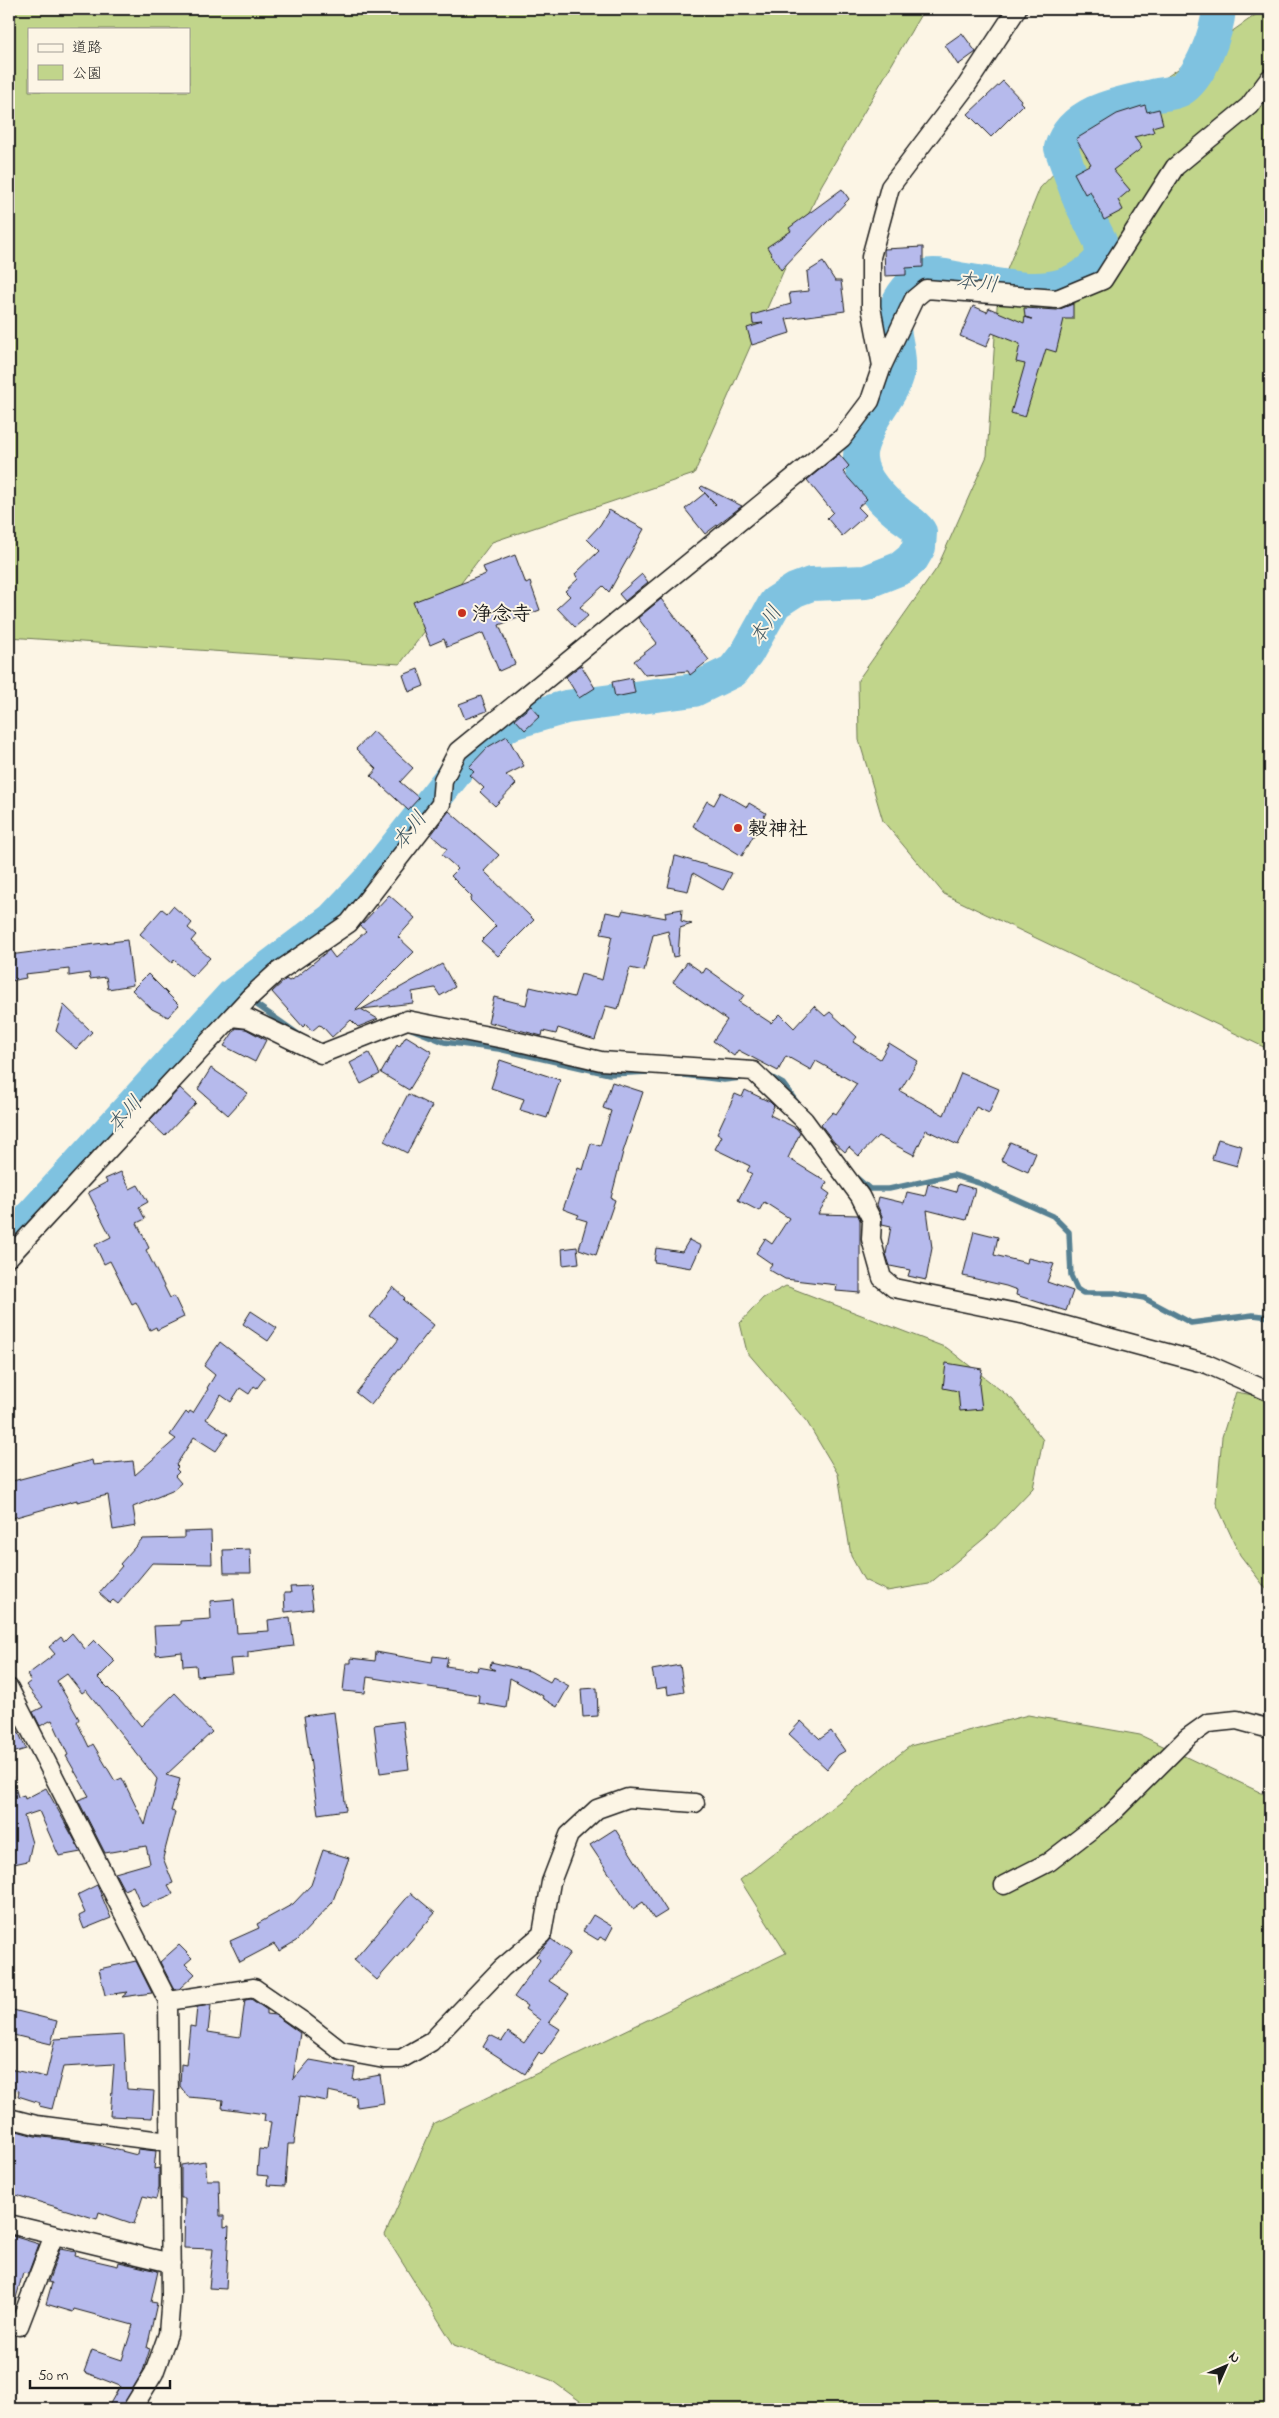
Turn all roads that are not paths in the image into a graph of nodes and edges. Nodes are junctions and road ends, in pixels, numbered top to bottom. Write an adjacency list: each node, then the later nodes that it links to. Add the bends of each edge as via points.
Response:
1 (1017, 9): 3 (street, via 965,88 890,187 871,257 871,307)
2 (1270, 78): 3 (street, via 1249,106 1175,167 1103,280 1057,299 926,289 914,300)
3 (886, 359): 4 (street, via 870,401 842,438 458,751 443,780 441,804 349,923 276,973)
4 (241, 1007): 5 (street); 6 (street, via 249,1019 321,1054 406,1020 601,1061 752,1072 804,1120 860,1196 872,1220 871,1240 882,1278 894,1288 1026,1315 1207,1364)
5 (9, 1257)
6 (1270, 1392)
7 (9, 1688): 11 (street)
8 (1270, 1728): 10 (street, via 1237,1720 1208,1723 1187,1738 1110,1815 1048,1862)
9 (695, 1803): 11 (street, via 628,1798 597,1809 569,1835 551,1882 542,1934 502,1968 431,2042 401,2059 341,2052 254,1988)
10 (1004, 1885)
11 (168, 2002): 13 (street)
12 (9, 2118): 13 (street, via 36,2125)
13 (169, 2142): 16 (street)
14 (9, 2224): 15 (street)
15 (54, 2235): 16 (street); 17 (street, via 20,2326)
16 (171, 2263): 18 (street, via 168,2334 154,2373)
17 (9, 2323)
18 (132, 2409)

